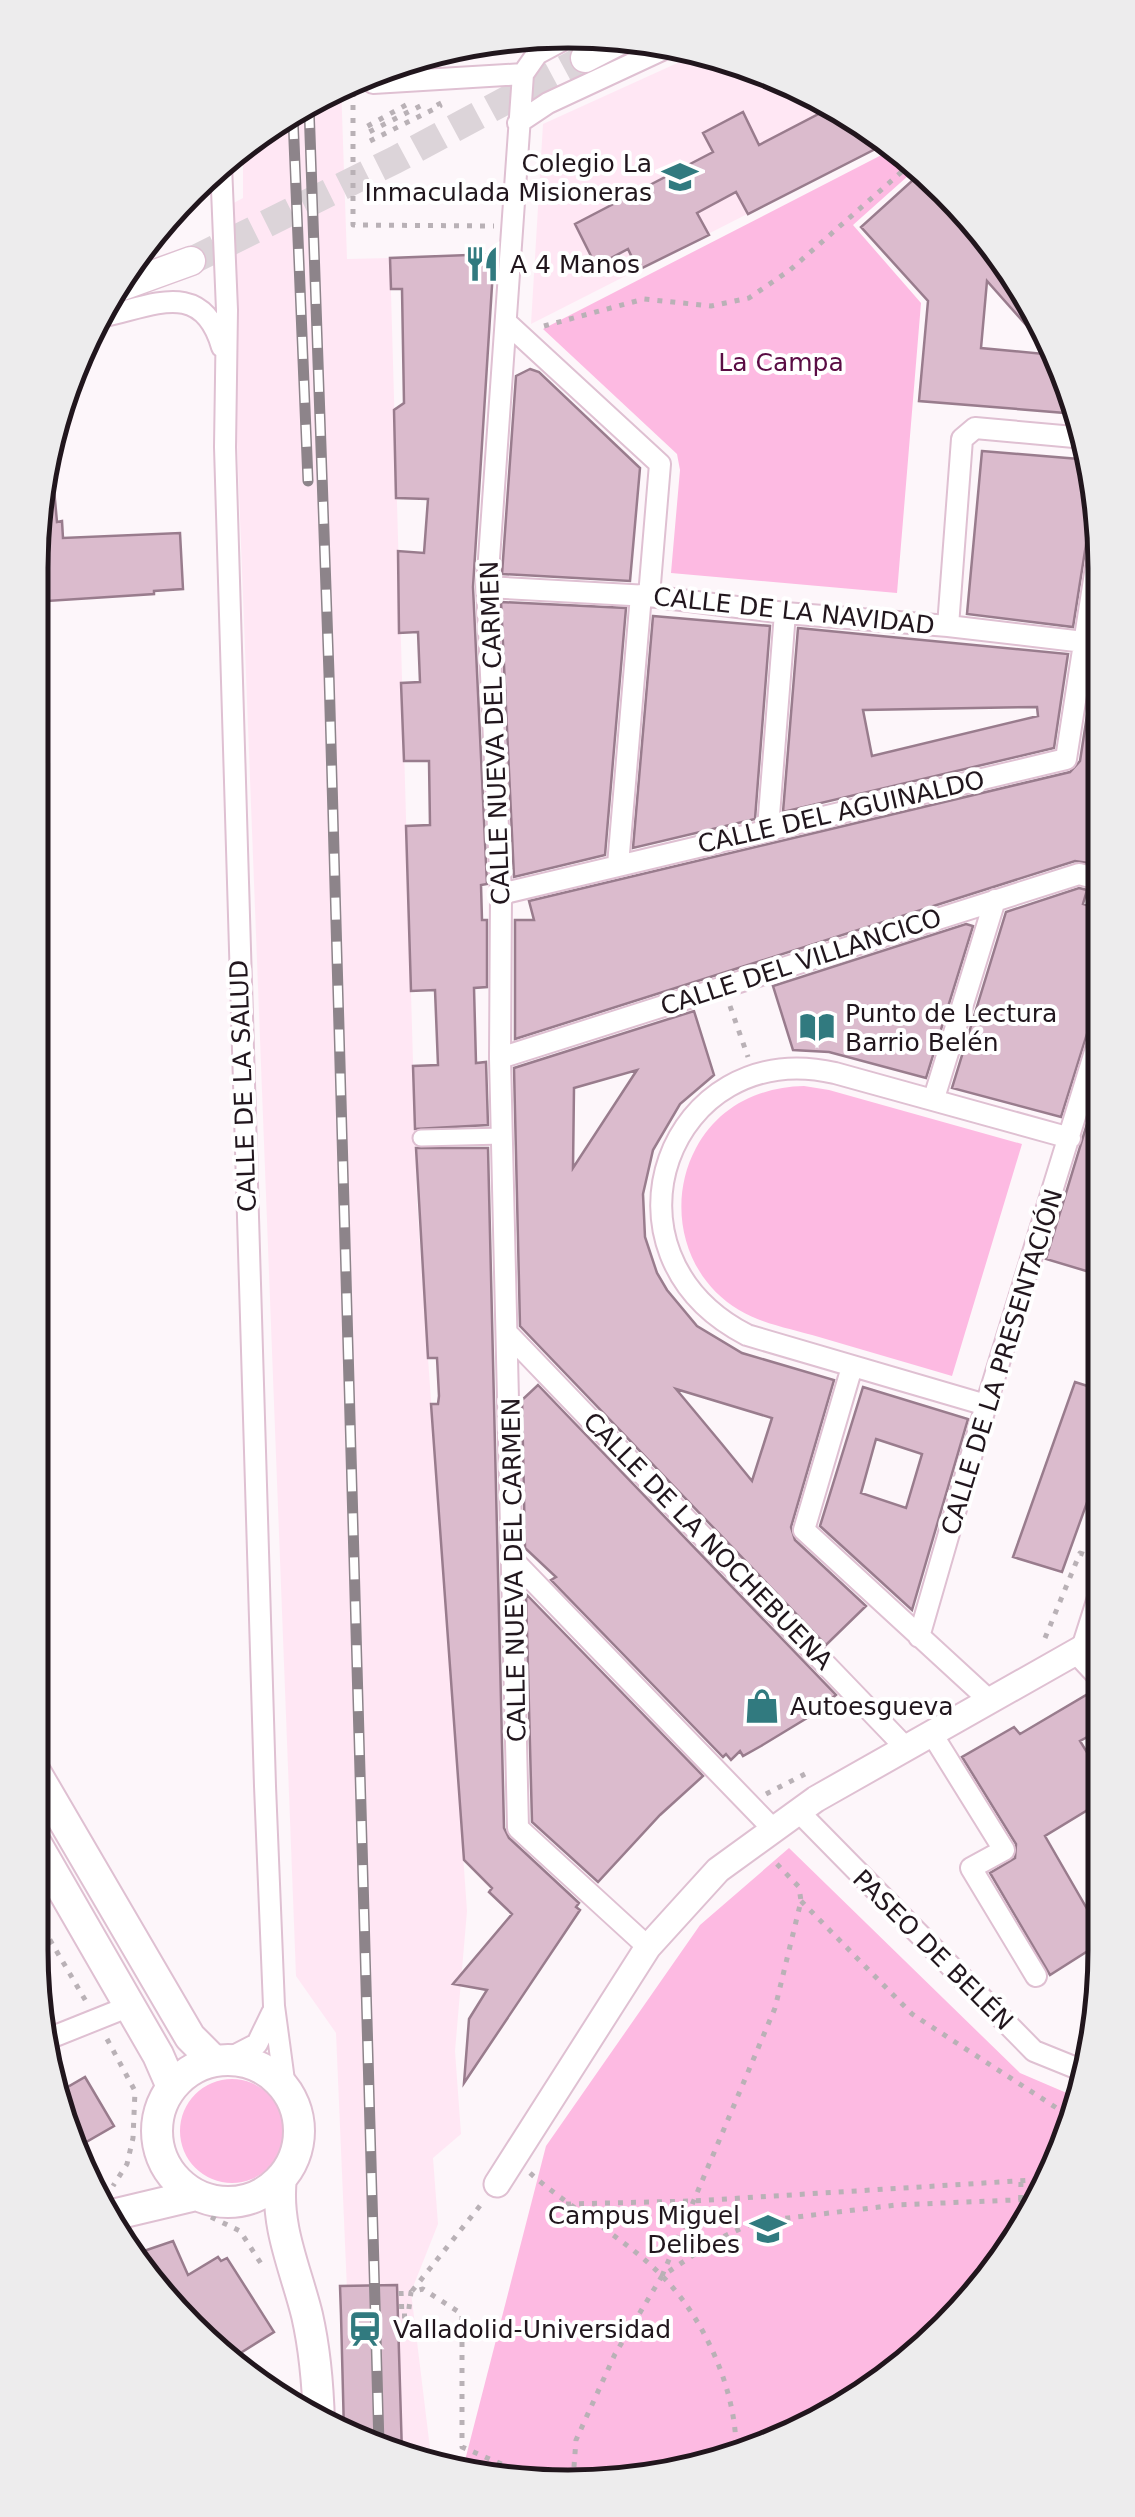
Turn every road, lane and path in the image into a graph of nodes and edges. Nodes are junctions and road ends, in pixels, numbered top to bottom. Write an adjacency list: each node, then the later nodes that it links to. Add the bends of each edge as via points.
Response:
1 (533, 49): 3 (street, CALLE NUEVA DEL CARMEN)
2 (652, 55): 7 (street)
3 (523, 74): 4 (street); 7 (street, CALLE NUEVA DEL CARMEN)
4 (386, 80)
5 (430, 92): 8 (path, via 366,127 369,132 436,98 440,106)
6 (352, 95): 11 (path, via 354,225)
7 (518, 123): 15 (street, CALLE NUEVA DEL CARMEN)
8 (370, 141)
9 (903, 171): 16 (path, via 749,298 711,306 644,300 539,327)
10 (222, 180): 17 (street, CALLE DE LA SALUD)
11 (495, 226)
12 (191, 262): 13 (main road)
13 (133, 282)
14 (114, 314): 17 (street, via 161,301 196,306 212,322)
15 (506, 322): 16 (street); 19 (street, CALLE NUEVA DEL CARMEN)
16 (526, 340): 20 (street, via 660,464)
17 (225, 357): 58 (street, CALLE DE LA SALUD)
18 (1071, 437): 22 (street, via 975,428 962,439)
19 (487, 587): 20 (street, CALLE DE LA NAVIDAD); 28 (street, CALLE NUEVA DEL CARMEN)
20 (645, 596): 21 (street, CALLE DE LA NAVIDAD); 26 (street)
21 (786, 613): 22 (street, CALLE DE LA NAVIDAD); 25 (street)
22 (948, 626): 23 (street, CALLE DE LA NAVIDAD)
23 (1088, 642)
24 (1088, 664): 25 (street, CALLE DEL AGUINALDO, via 1066,759)
25 (768, 828): 26 (street, CALLE DEL AGUINALDO)
26 (618, 865): 28 (street, CALLE DEL AGUINALDO)
27 (1088, 876): 29 (street, CALLE DEL VILLANCICO)
28 (501, 894): 31 (street, CALLE NUEVA DEL CARMEN)
29 (995, 900): 30 (street, CALLE DEL VILLANCICO); 34 (street)
30 (723, 987): 31 (street, CALLE DEL VILLANCICO); 32 (path)
31 (500, 1058): 35 (street, CALLE NUEVA DEL CARMEN)
32 (754, 1074): 34 (street, via 809,1067); 39 (street, via 695,1112 665,1167 661,1197 668,1253 682,1282 722,1322)
33 (1088, 1077): 37 (street, CALLE DE LA PRESENTACIÓN)
34 (934, 1098): 37 (street)
35 (503, 1136): 36 (street); 38 (street, CALLE NUEVA DEL CARMEN)
36 (421, 1138)
37 (1070, 1138): 40 (street, CALLE DE LA PRESENTACIÓN)
38 (509, 1335): 42 (street, CALLE NUEVA DEL CARMEN); 48 (street, CALLE DE LA NOCHEBUENA)
39 (852, 1367): 40 (street); 43 (street, via 804,1530)
40 (986, 1406): 43 (street, CALLE DE LA PRESENTACIÓN)
41 (1080, 1553): 45 (path, via 1046,1638)
42 (514, 1560): 51 (street); 55 (street, CALLE NUEVA DEL CARMEN, via 518,1828)
43 (919, 1637): 46 (street)
44 (1087, 1645): 46 (street)
45 (1032, 1647)
46 (990, 1700): 47 (street)
47 (932, 1734): 48 (street); 56 (street, via 1004,1850 971,1868)
48 (906, 1748): 50 (street)
49 (48, 1794): 61 (main road, via 190,2037)
50 (798, 1811): 51 (street); 62 (street, PASEO DE BELÉN, via 1034,2051)
51 (768, 1840): 53 (path, via 799,1887); 55 (street, via 700,1887)
52 (48, 1864): 57 (main road)
53 (800, 1901): 65 (path, via 912,2014); 74 (path, via 775,2008)
54 (48, 1937): 59 (path)
55 (648, 1948): 67 (street)
56 (1036, 1976)
57 (130, 2006): 59 (street); 63 (main road)
58 (274, 2006): 61 (street, via 257,2044); 64 (street, CALLE DE LA SALUD)
59 (96, 2019): 60 (street); 79 (path, via 135,2090 127,2164 113,2186)
60 (55, 2036)
61 (220, 2061): 63 (main road, via 191,2070); 64 (main road, via 251,2063)
62 (1074, 2067)
63 (172, 2087): 66 (main road, via 159,2115)
64 (285, 2088): 68 (main road, via 297,2113 299,2141)
65 (1062, 2111)
66 (159, 2146): 77 (main road, via 176,2180); 80 (main road)
67 (513, 2158): 71 (street); 76 (path)
68 (281, 2178): 75 (main road, via 263,2193); 81 (main road)
69 (1033, 2180): 70 (path)
70 (1021, 2181): 72 (path); 74 (path)
71 (497, 2184): 84 (path)
72 (1020, 2198): 73 (path); 78 (path); 82 (path, via 756,2222)
73 (1024, 2198)
74 (693, 2200): 76 (path); 82 (path)
75 (231, 2202): 77 (main road); 81 (main road, via 260,2224)
76 (566, 2204): 82 (path)
77 (199, 2205): 80 (main road); 81 (path)
78 (1020, 2206)
79 (118, 2211)
80 (118, 2213)
81 (278, 2267): 85 (main road, via 308,2319)
82 (662, 2276): 86 (path, via 723,2374); 88 (path, via 615,2354 576,2440)
83 (400, 2291): 84 (path, via 402,2316 408,2316)
84 (411, 2292): 87 (path, via 424,2289 462,2314 462,2447)
85 (319, 2406)
86 (736, 2442)
87 (505, 2465)
88 (574, 2470)

